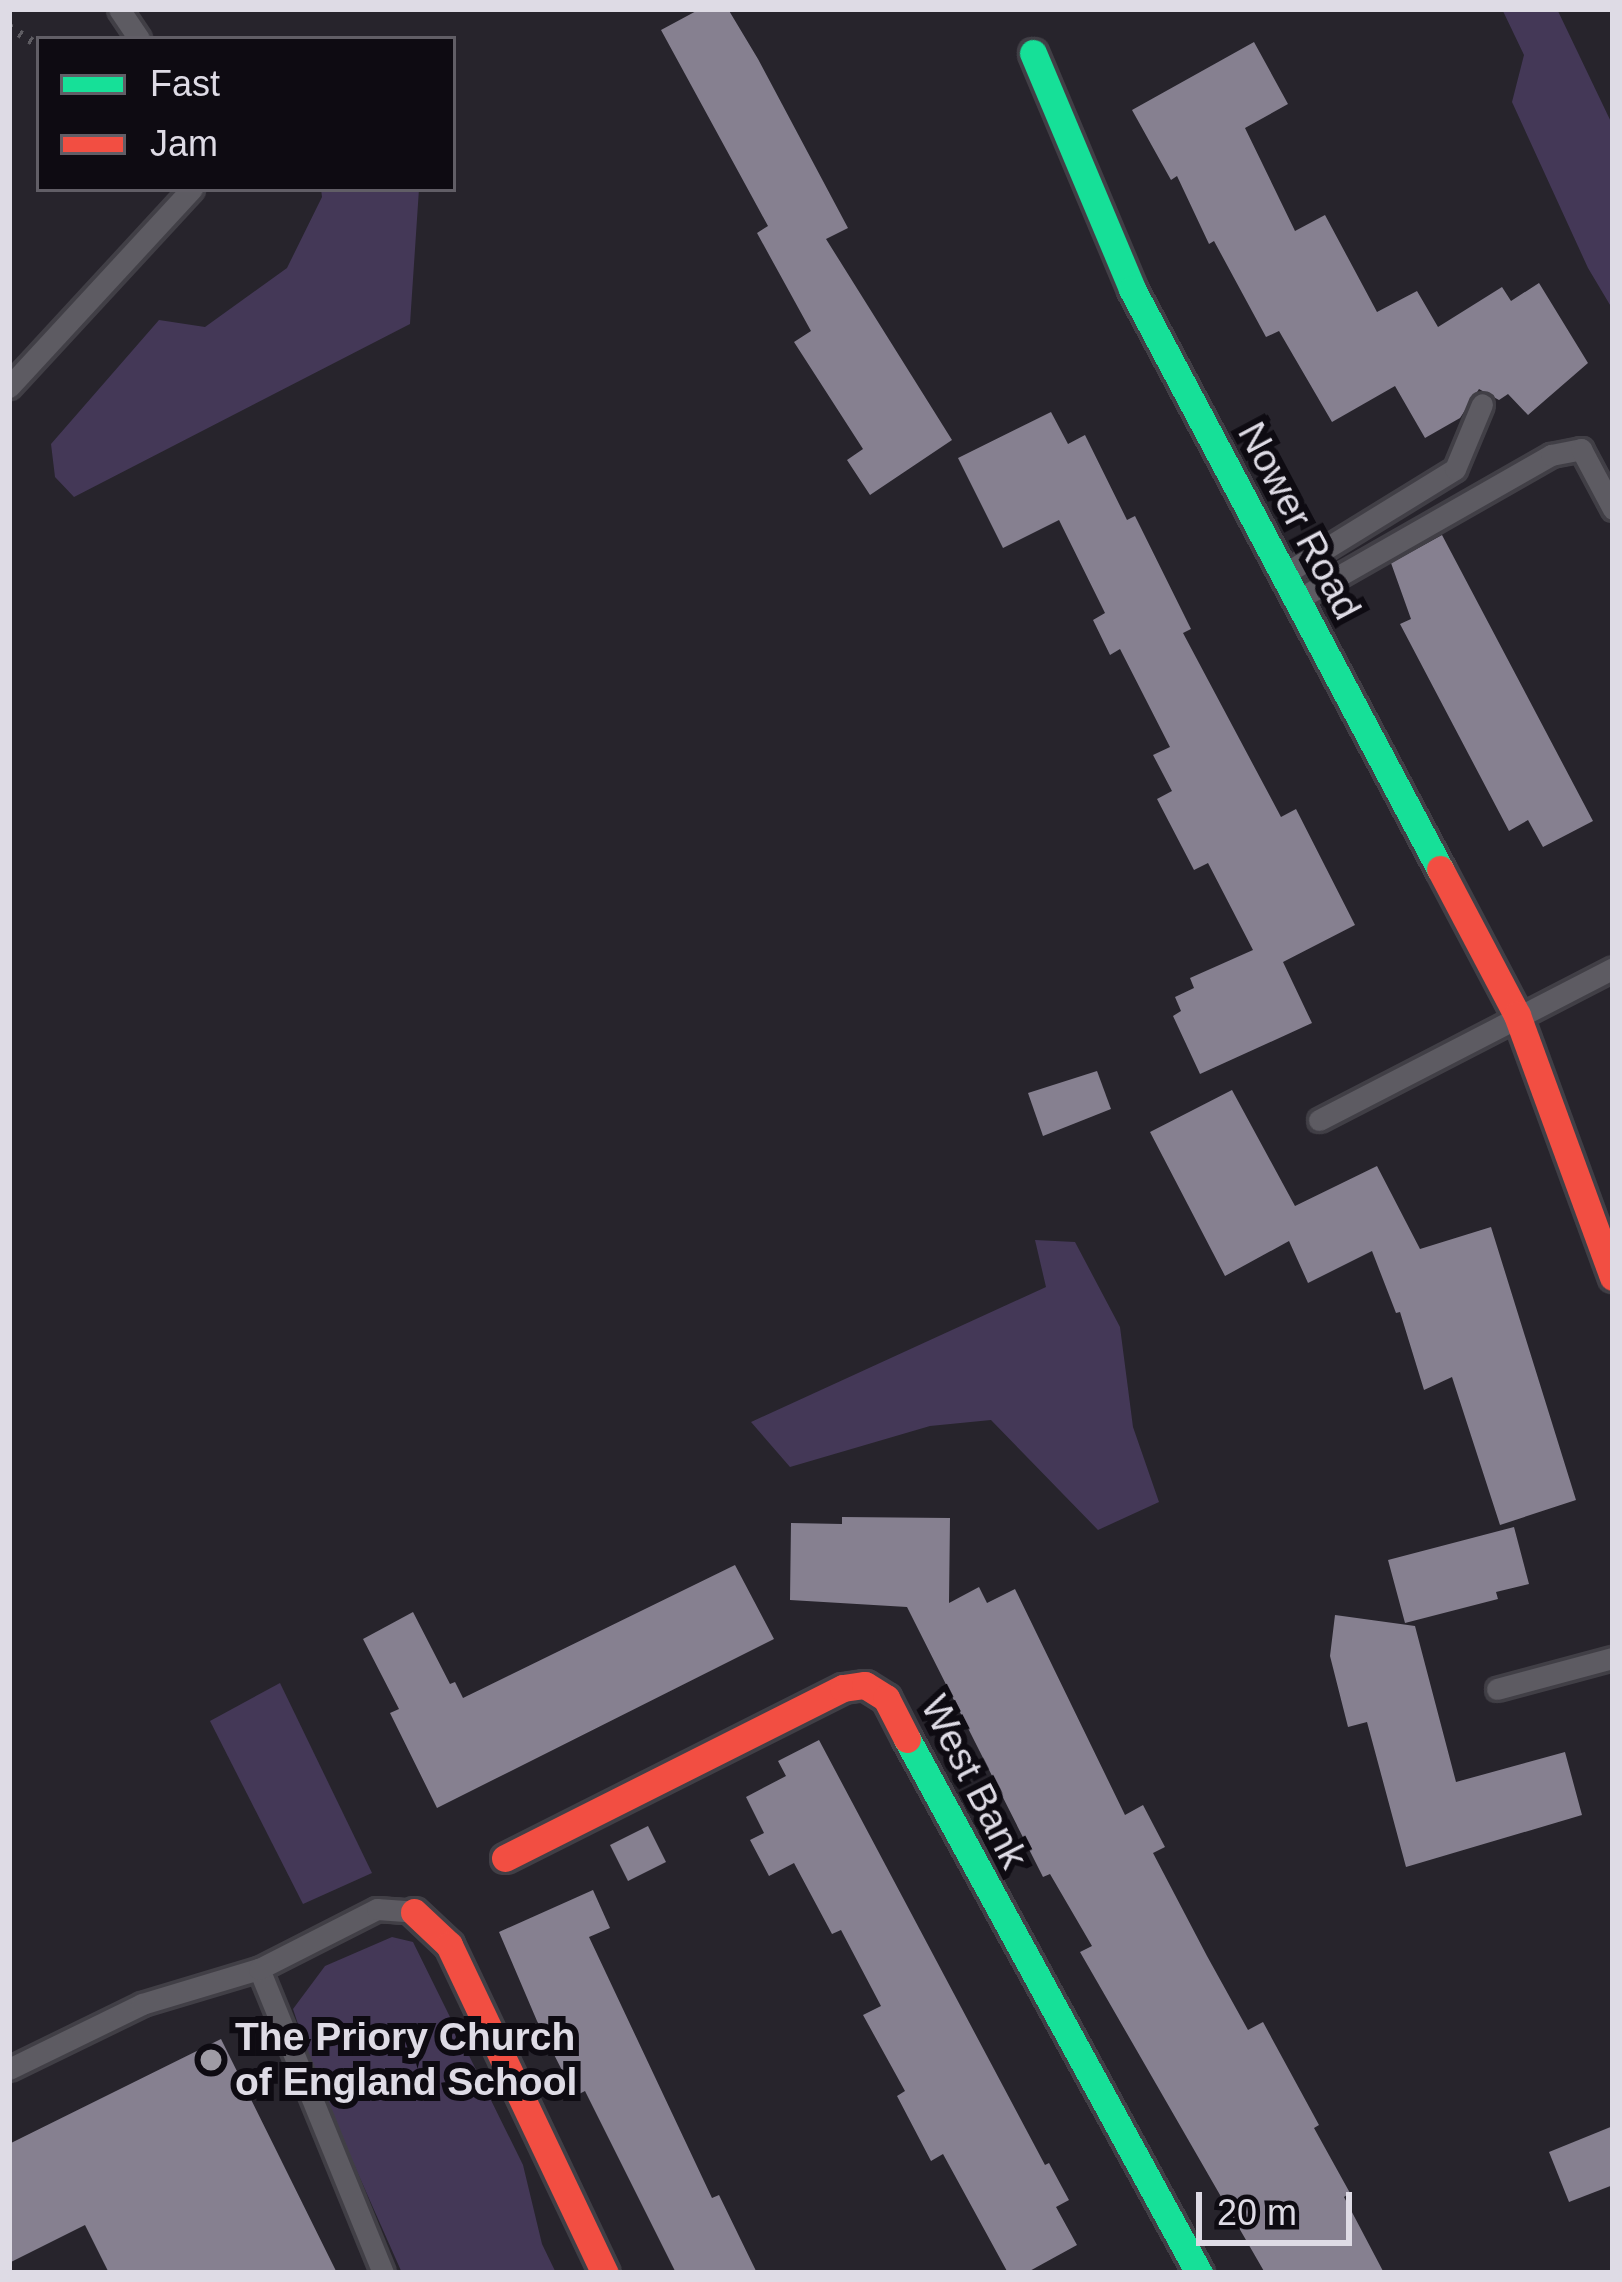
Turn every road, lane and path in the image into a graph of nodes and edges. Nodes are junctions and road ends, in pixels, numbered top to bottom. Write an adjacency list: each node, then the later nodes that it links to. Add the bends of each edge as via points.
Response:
1 (119, 9): 3 (lane)
2 (9, 27): 4 (path)
3 (138, 36)
4 (36, 44)
5 (1034, 53): 10 (street, Nower Road, via 1132,289)
6 (189, 192): 7 (lane)
7 (9, 388)
8 (1482, 404): 10 (lane, via 1455,469)
9 (1613, 509): 11 (lane, via 1581,449 1551,454)
10 (1282, 575): 11 (street, Nower Road)
11 (1297, 601): 13 (street, Nower Road)
12 (1613, 968): 13 (lane)
13 (1517, 1016): 14 (lane); 15 (street, Nower Road)
14 (1319, 1120)
15 (1613, 1277)
16 (1613, 1658): 17 (lane)
17 (1497, 1689)
18 (505, 1858): 24 (street, West Bank, via 843,1688 866,1685 886,1698)
19 (414, 1912): 20 (lane, via 376,1910); 23 (street, via 449,1945)
20 (260, 1969): 21 (lane, via 142,2004); 22 (lane)
21 (9, 2069)
22 (382, 2273)
23 (604, 2273)
24 (1199, 2273)

